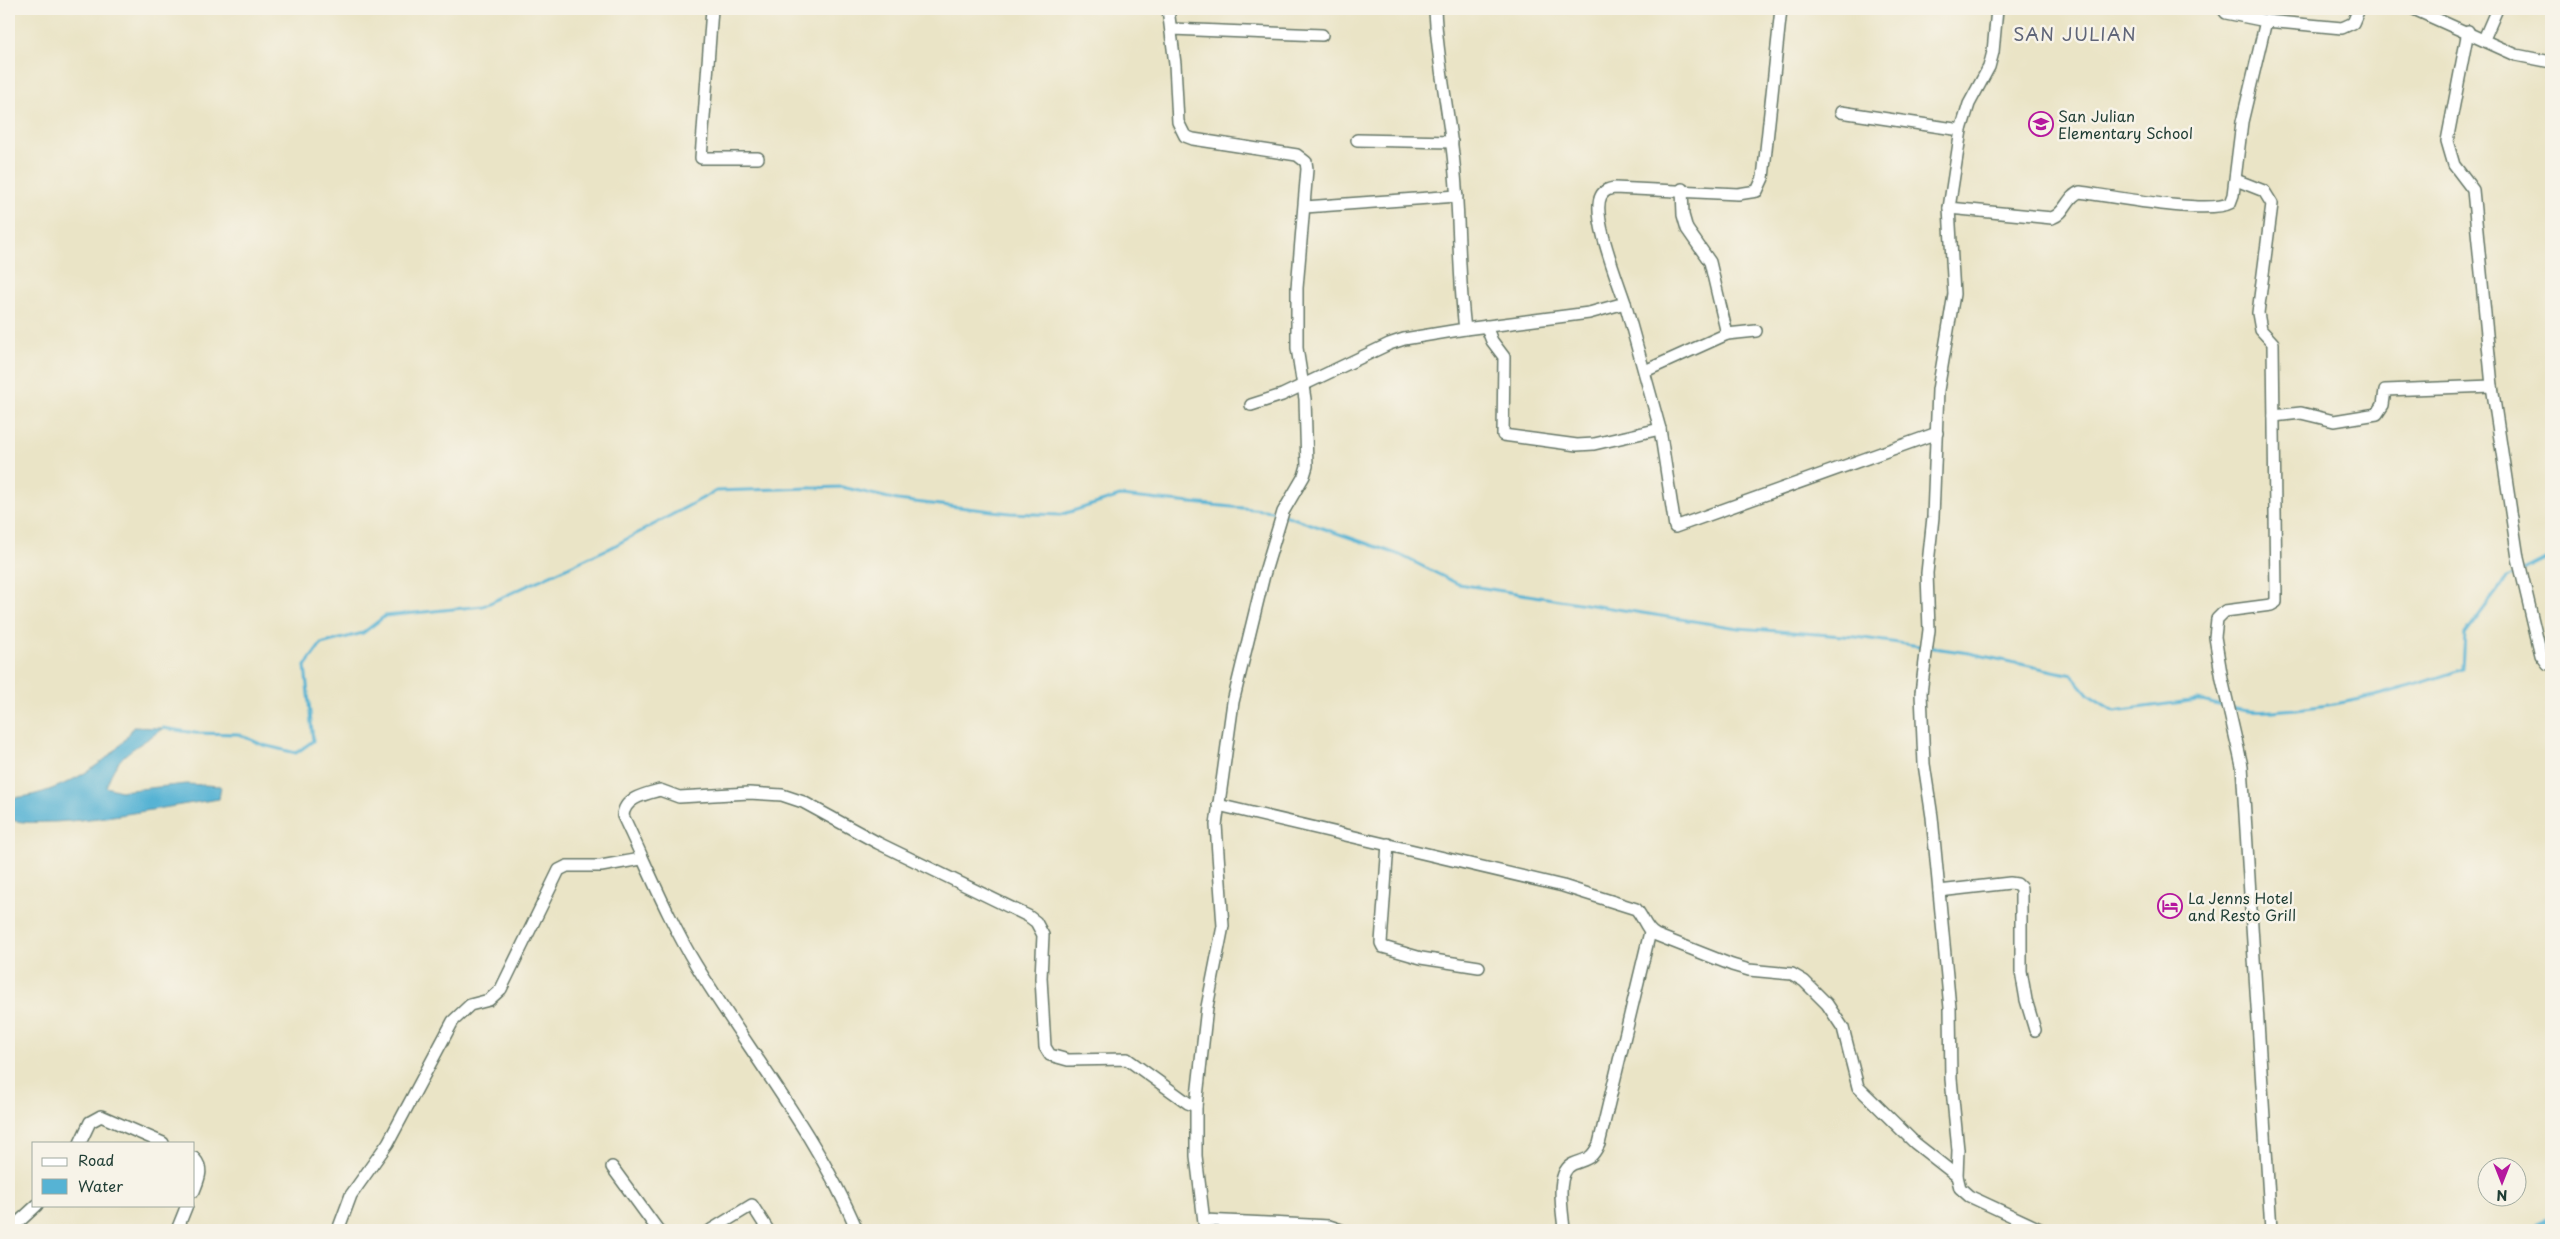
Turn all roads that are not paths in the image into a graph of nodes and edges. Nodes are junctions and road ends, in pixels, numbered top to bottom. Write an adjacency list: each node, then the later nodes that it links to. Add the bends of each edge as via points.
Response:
1 (712, 9): 20 (street, via 701,158)
2 (1168, 9): 11 (street)
3 (1434, 9): 19 (street)
4 (1781, 9): 22 (street, via 1761,187 1750,194)
5 (1997, 9): 17 (street, via 1989,67 1969,104)
6 (2223, 9): 10 (street, via 2226,13)
7 (2359, 9): 10 (street, via 2353,23 2342,28)
8 (2414, 9): 12 (street)
9 (2497, 9): 14 (street)
10 (2266, 21): 21 (street, via 2247,98)
11 (1171, 29): 13 (street); 24 (street, via 1178,122 1185,136 1301,158 1307,169)
12 (2468, 31): 14 (street); 33 (street, via 2447,141 2454,165 2473,190)
13 (1322, 35)
14 (2484, 39): 15 (street, via 2516,55)
15 (2551, 62)
16 (1841, 112): 17 (street)
17 (1960, 130): 25 (street)
18 (1357, 140): 19 (street)
19 (1452, 142): 23 (street)
20 (758, 158)
21 (2236, 180): 25 (street, via 2230,203 2225,206 2199,207 2080,192 2074,194 2061,213 2052,218); 35 (street, via 2264,191 2272,204 2258,313 2261,330 2273,343)
22 (1682, 189): 26 (street, via 1614,188 1601,196 1599,207 1607,249); 30 (street, via 1687,229 1710,262)
23 (1457, 196): 24 (street); 28 (street)
24 (1304, 207): 32 (street, via 1297,288 1297,348)
25 (1949, 208): 37 (street, via 1954,294 1938,390)
26 (1625, 303): 27 (street, via 1589,313); 31 (street)
27 (1486, 326): 28 (street); 36 (street, via 1504,357 1503,435 1577,445)
28 (1466, 329): 32 (street, via 1388,344)
29 (1756, 331): 30 (street)
30 (1727, 334): 31 (street)
31 (1644, 371): 36 (street)
32 (1302, 385): 34 (street); 39 (street, via 1307,466 1282,512 1264,575 1233,702)
33 (2492, 386): 35 (street, via 2384,390 2383,406 2377,414 2334,420 2301,413); 38 (street, via 2518,558 2541,655)
34 (1251, 405)
35 (2274, 416): 66 (street, via 2276,602 2225,611 2217,619 2215,637 2242,766)
36 (1660, 429): 37 (street, via 1675,527)
37 (1937, 433): 42 (street, via 1927,573 1929,630 1921,693 1924,764)
38 (2551, 664)
39 (1218, 805): 40 (street); 46 (street, via 1216,825 1222,926)
40 (1388, 844): 43 (street, via 1563,886 1636,909); 44 (street, via 1383,947 1421,958)
41 (642, 859): 46 (street, via 623,816 632,800 645,794 660,790 690,798 749,793 803,802 1036,922 1043,936 1040,978 1045,1047 1050,1054 1068,1060 1127,1059 1188,1104); 58 (street, via 601,866 567,866 555,874 501,989 489,1000 470,1005 453,1022 388,1143 354,1189); 62 (street, via 696,964 800,1124 845,1200)
42 (1939, 891): 45 (street, via 2010,883 2021,888 2021,971); 51 (street, via 1950,1008)
43 (1650, 932): 51 (street, via 1732,965 1792,974 1804,980 1827,1004 1843,1028 1858,1087 1915,1143); 64 (street, via 1600,1144 1589,1160 1573,1164 1563,1174)
44 (1480, 967)
45 (2035, 1030)
46 (1196, 1106): 55 (street, via 1196,1156)
47 (80, 1142): 48 (street, via 90,1122 101,1116)
48 (161, 1142)
49 (195, 1159): 52 (street, via 201,1171)
50 (612, 1167): 59 (street)
51 (1957, 1176): 65 (street, via 1960,1188 1969,1196)
52 (195, 1187)
53 (36, 1206): 56 (street)
54 (187, 1206): 57 (street)
55 (1205, 1225): 63 (street, via 1329,1226)
56 (10, 1230)
57 (177, 1230)
58 (338, 1230)
59 (658, 1230)
60 (711, 1230): 61 (street, via 752,1205)
61 (768, 1230)
62 (858, 1230)
63 (1341, 1230)
64 (1564, 1230)
65 (2042, 1230)
66 (2271, 1230)

